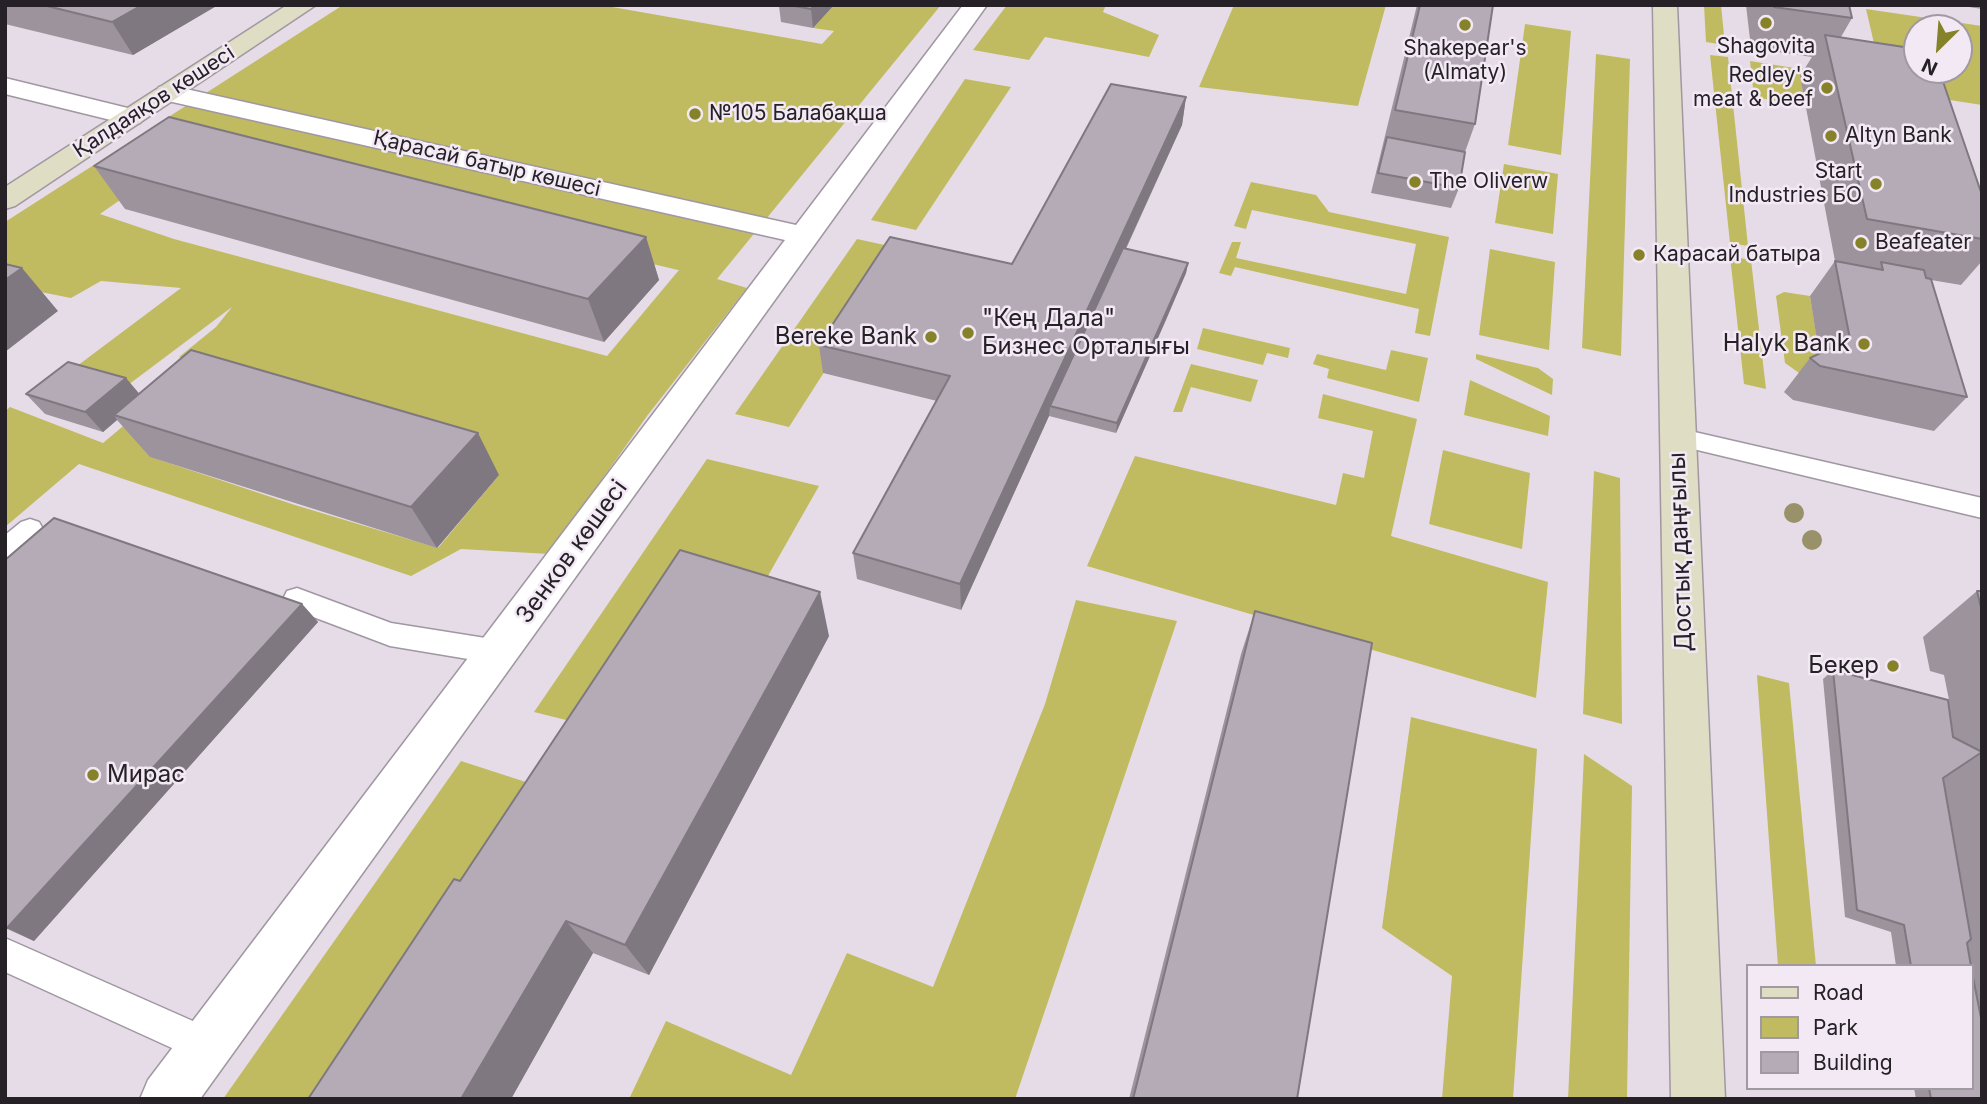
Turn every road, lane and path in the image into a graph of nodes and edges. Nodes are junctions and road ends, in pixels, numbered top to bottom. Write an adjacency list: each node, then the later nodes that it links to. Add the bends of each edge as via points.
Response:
1 (304, 5): 5 (main road, Қалдаяқов көшесі)
2 (975, 5): 8 (street, Зенков көшесі)
3 (1665, 5): 9 (main road, Достық даңғылы)
4 (5, 86): 6 (street)
5 (168, 93): 6 (main road, Қалдаяқов көшесі); 8 (street, Қарасай батыр көшесі)
6 (131, 117): 7 (main road, Қалдаяқов көшесі)
7 (5, 200)
8 (806, 236): 14 (street, Зенков көшесі)
9 (1677, 437): 10 (lane); 18 (main road, Достық даңғылы)
10 (1982, 508)
11 (30, 529): 12 (lane)
12 (5, 551)
13 (297, 599): 14 (lane, via 390,634)
14 (498, 652): 16 (street, Зенков көшесі)
15 (5, 955): 16 (lane)
16 (207, 1046): 17 (street, Зенков көшесі)
17 (167, 1099)
18 (1698, 1099)

